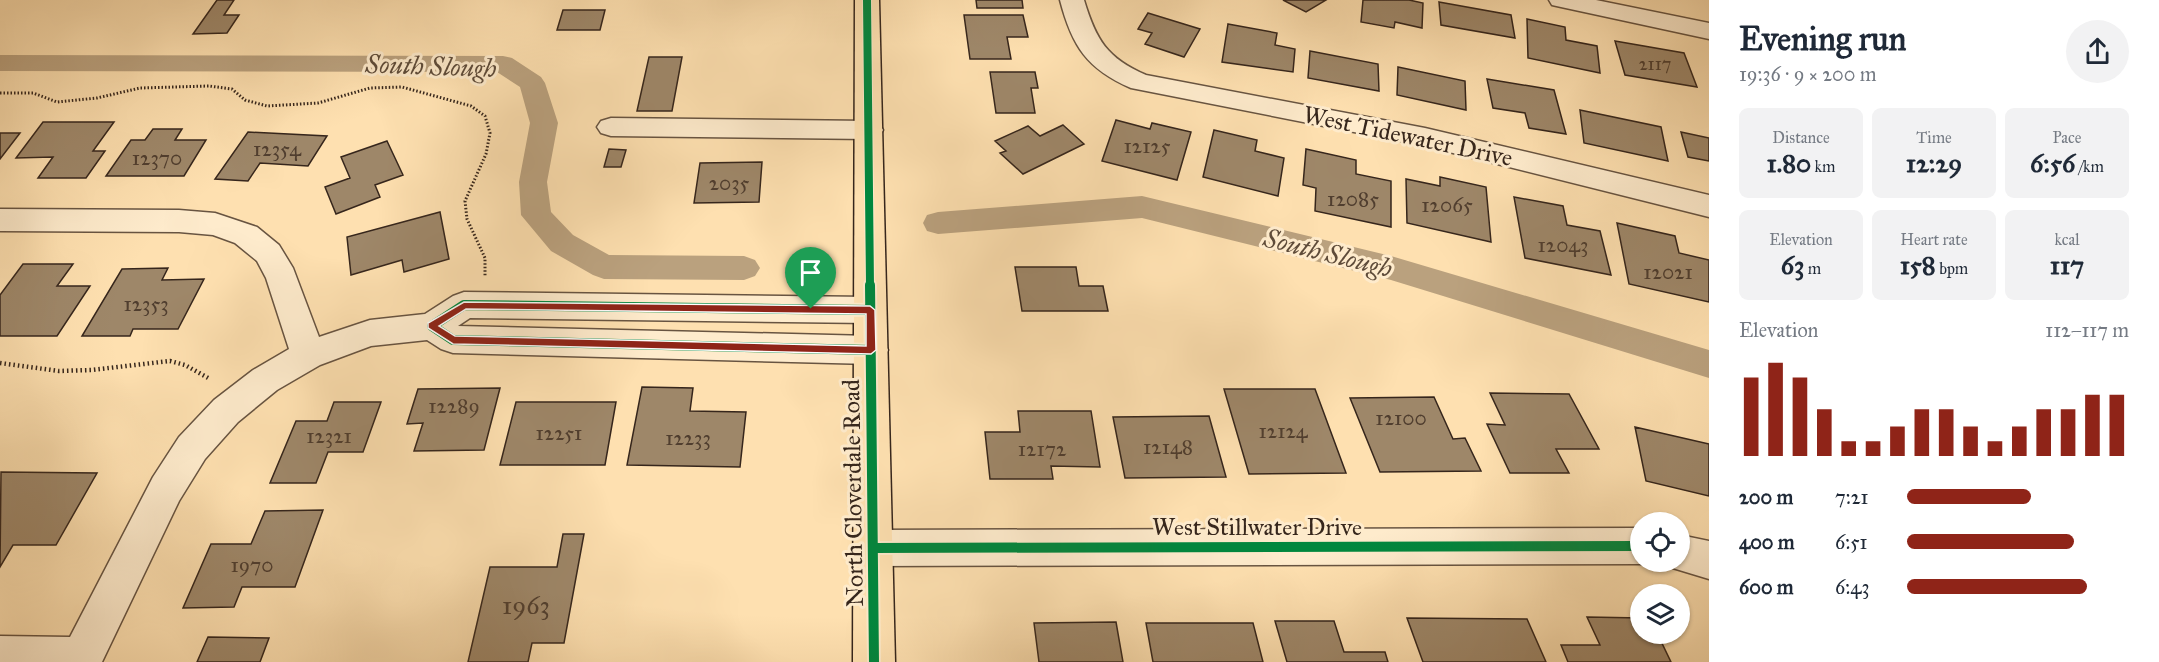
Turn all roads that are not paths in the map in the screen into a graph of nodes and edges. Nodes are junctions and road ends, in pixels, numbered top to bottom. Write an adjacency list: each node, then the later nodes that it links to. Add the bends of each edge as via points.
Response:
1 (867, 0): 6 (main road, North Cloverdale Road)
2 (1072, 0): 7 (street, West Tidewater Drive, via 1086,44 1096,57 1140,82 1425,137)
3 (1562, 0): 4 (street)
4 (1709, 31)
5 (611, 127): 6 (street)
6 (868, 130): 9 (main road, North Cloverdale Road)
7 (1709, 206)
8 (0, 220): 12 (street, via 179,221 215,224 246,235 268,253 282,277)
9 (870, 310): 10 (street, via 464,305); 11 (main road, North Cloverdale Road)
10 (432, 326): 11 (street, via 453,340); 12 (street, via 370,333)
11 (871, 350): 14 (main road, North Cloverdale Road)
12 (308, 355): 18 (street, via 265,380 226,411 192,448 166,489)
13 (1630, 546): 14 (street, West Stillwater Drive)
14 (873, 548): 19 (main road, North Cloverdale Road)
15 (1690, 555): 16 (street)
16 (1709, 560)
17 (0, 657): 18 (street)
18 (81, 660)
19 (874, 662)

